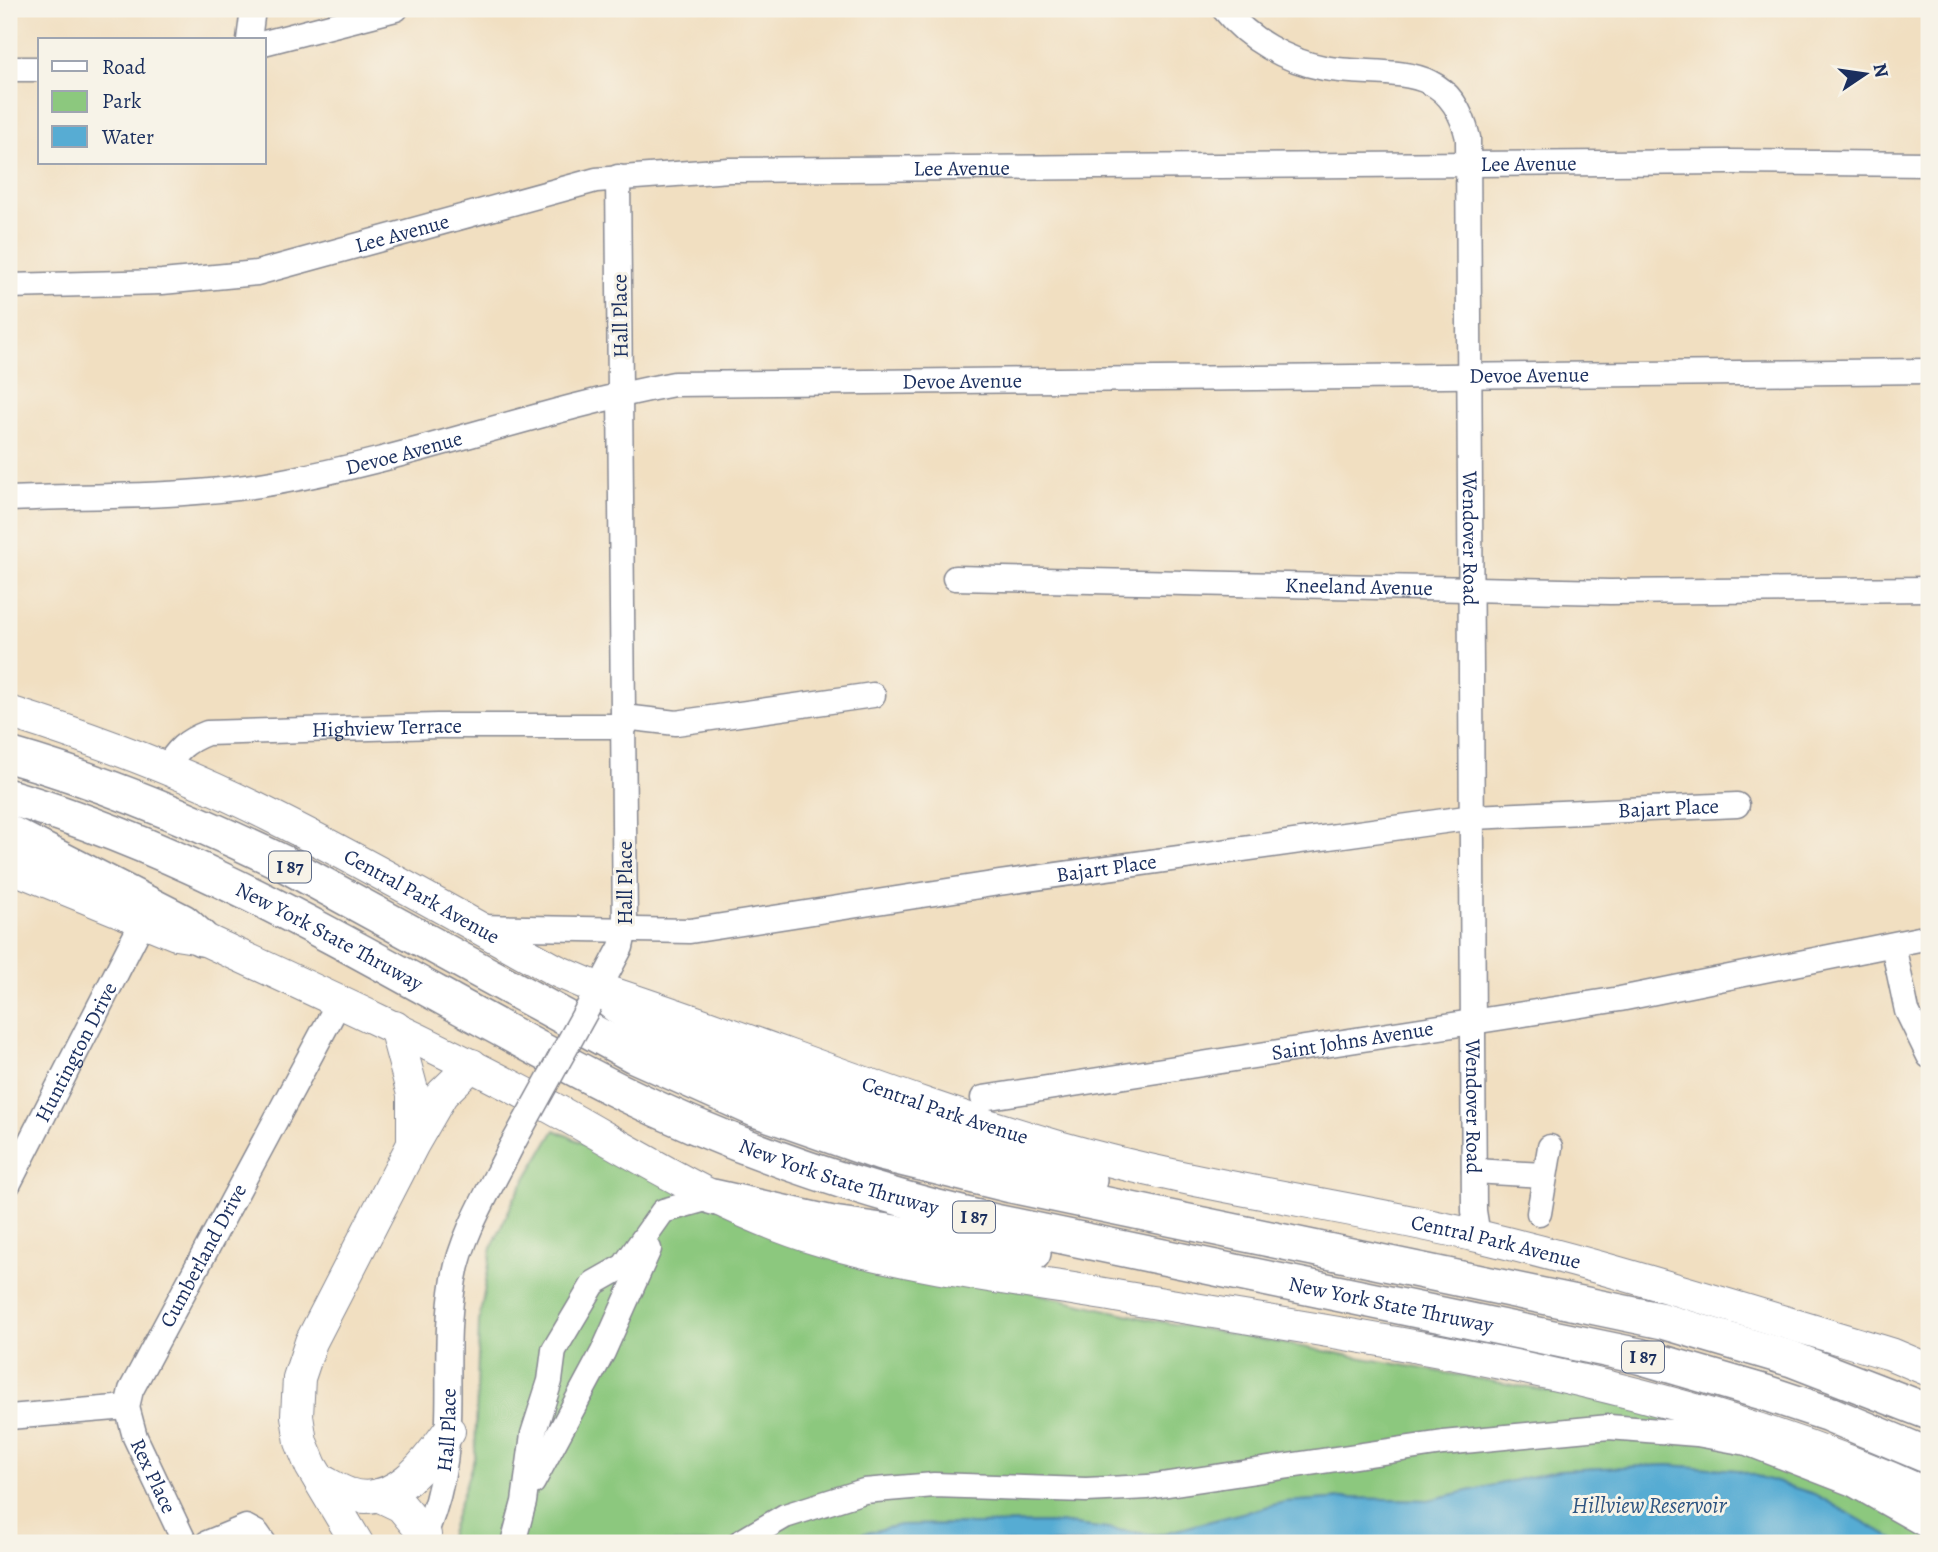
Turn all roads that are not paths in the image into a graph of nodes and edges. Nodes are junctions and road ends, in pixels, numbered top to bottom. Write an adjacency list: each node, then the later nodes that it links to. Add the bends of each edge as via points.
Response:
1 (253, 9): 4 (street)
2 (396, 9): 5 (street)
3 (1224, 9): 8 (street, Wendover Road, via 1263,44 1303,63 1336,70 1399,73 1434,84 1462,116)
4 (249, 38)
5 (266, 42)
6 (9, 69): 7 (street)
7 (38, 69)
8 (1468, 164): 9 (street, Lee Avenue); 10 (street, Lee Avenue, via 729,170); 13 (street, Wendover Road)
9 (1929, 164)
10 (618, 177): 11 (street, Lee Avenue, via 257,273 162,282); 14 (street, Hall Place)
11 (9, 286)
12 (1929, 371): 13 (street, Devoe Avenue)
13 (1470, 374): 14 (street, Devoe Avenue, via 674,384); 17 (street, Wendover Road)
14 (622, 394): 15 (street, Devoe Avenue, via 374,463 278,482 237,489); 21 (street, Hall Place)
15 (9, 499)
16 (955, 578): 17 (street, Kneeland Avenue)
17 (1471, 589): 18 (street, Kneeland Avenue); 26 (street, Wendover Road)
18 (1929, 589)
19 (873, 695): 21 (street, Highview Terrace, via 676,723)
20 (9, 712): 23 (main road, Central Park Avenue)
21 (624, 721): 23 (street, Highview Terrace, via 207,733 175,751); 31 (street, Hall Place)
22 (9, 755): 51 (highway, New York State Thruway / I 87, via 102,785 224,835 623,1049 755,1109 945,1170)
23 (166, 769): 30 (main road, Central Park Avenue, via 271,815)
24 (9, 797): 52 (highway, New York State Thruway / I 87, via 98,826 225,879 617,1090 803,1169 930,1207)
25 (1737, 805): 26 (street, Bajart Place)
26 (1473, 817): 31 (street, Bajart Place, via 999,883 690,932); 37 (street, Wendover Road)
27 (9, 833): 33 (highway, via 183,922)
28 (9, 866): 29 (main road)
29 (143, 921): 33 (main road); 46 (street, Huntington Drive)
30 (477, 927): 31 (street, Bajart Place); 35 (main road, Central Park Avenue)
31 (625, 929): 35 (street, Hall Place, via 621,947)
32 (1929, 937): 34 (street, Saint Johns Avenue)
33 (201, 938): 36 (main road)
34 (1893, 945): 37 (street, Saint Johns Avenue, via 1656,993); 39 (street, via 1907,1011)
35 (595, 997): 50 (main road, Central Park Avenue, via 1062,1147 1264,1195); 51 (highway, via 800,1091); 57 (street, Hall Place, bridge, via 511,1147 464,1245 454,1279)
36 (339, 1002): 38 (main road); 54 (street, Cumberland Drive, via 131,1390)
37 (1474, 1023): 41 (street, Saint Johns Avenue); 44 (street, Wendover Road)
38 (395, 1027): 40 (main road); 42 (main road, via 414,1094)
39 (1929, 1056)
40 (472, 1065): 42 (main road, via 442,1094); 47 (main road)
41 (984, 1098)
42 (413, 1144): 59 (main road, via 311,1342 299,1378 301,1442)
43 (1550, 1147): 45 (street)
44 (1474, 1171): 45 (street); 50 (street, Wendover Road)
45 (1544, 1175): 49 (street)
46 (9, 1183)
47 (713, 1197): 48 (street); 52 (highway, via 833,1224 1119,1269); 61 (main road, via 821,1240 931,1265 1416,1348 1654,1396 1784,1435)
48 (663, 1211): 62 (street, via 603,1352); 62 (street, via 624,1266 594,1283 554,1350 550,1381 533,1434)
49 (1539, 1213)
50 (1478, 1236): 53 (main road, Central Park Avenue, via 1578,1261 1891,1354)
51 (1338, 1252): 55 (highway, New York State Thruway / I 87, via 1663,1321 1792,1359)
52 (1346, 1295): 58 (highway, New York State Thruway / I 87, via 1704,1373 1829,1414)
53 (1929, 1370)
54 (127, 1407): 56 (street); 67 (street, Rex Place, via 135,1437)
55 (1929, 1412)
56 (9, 1417)
57 (449, 1431): 60 (main road, via 412,1475 393,1491); 65 (street, Hall Place, via 444,1480)
58 (1929, 1456)
59 (319, 1479): 60 (main road, via 350,1495); 66 (main road)
60 (378, 1495): 65 (main road, via 401,1506)
61 (1929, 1495)
62 (524, 1502): 69 (street)
63 (1929, 1527): 70 (street, via 1853,1484 1747,1443 1609,1427 1443,1443 1149,1487 887,1488 810,1505)
64 (257, 1536): 68 (street, via 237,1529)
65 (423, 1539)
66 (359, 1542)
67 (185, 1543)
68 (206, 1543)
69 (513, 1543)
70 (739, 1543)

